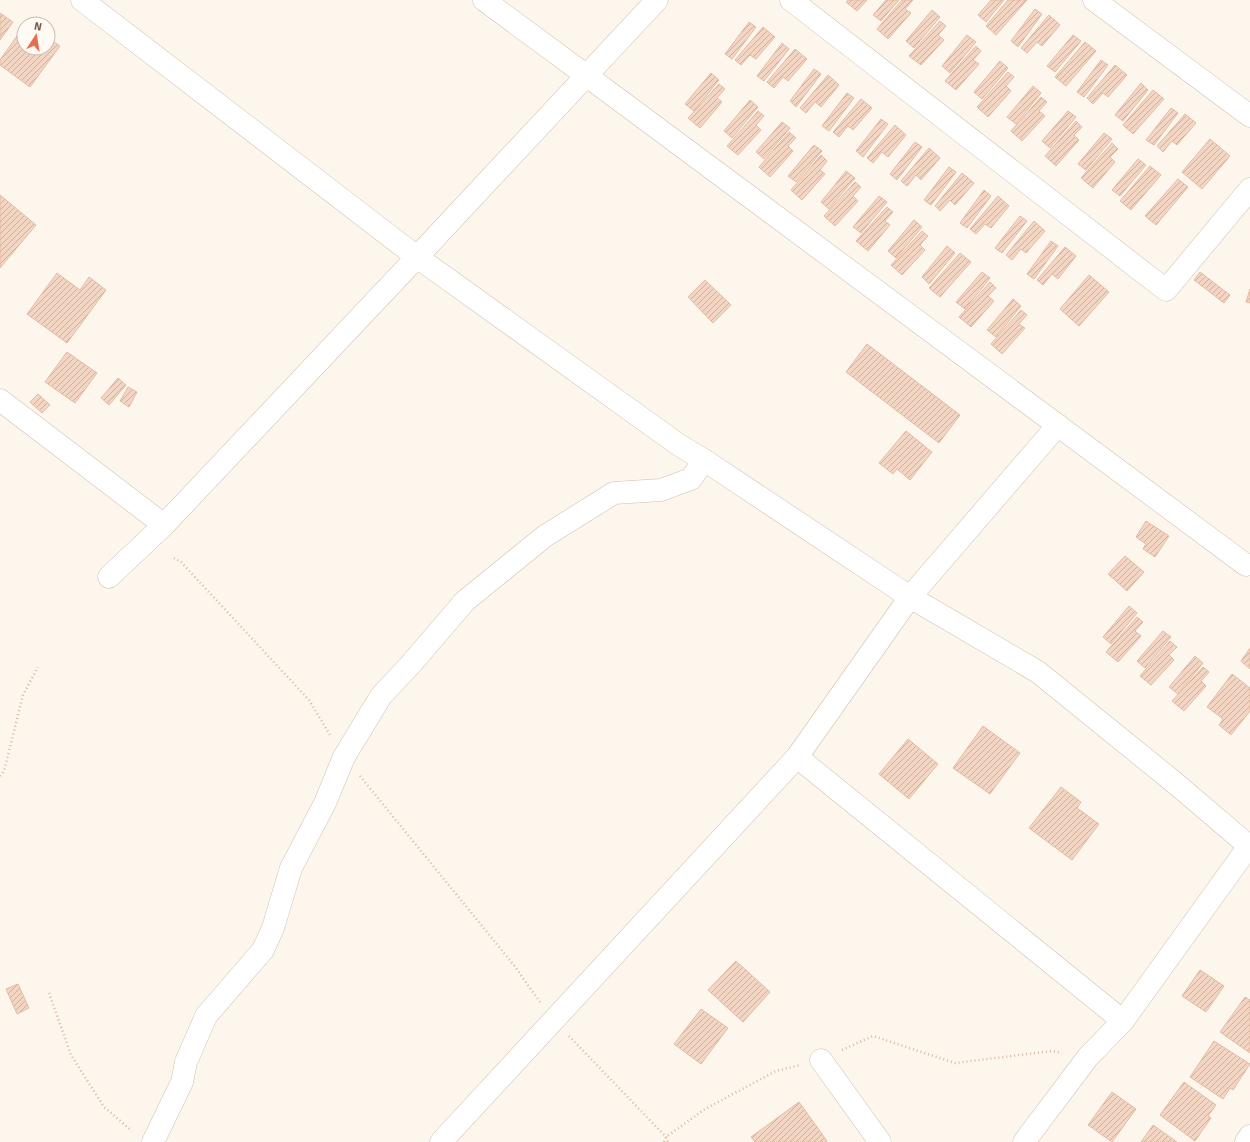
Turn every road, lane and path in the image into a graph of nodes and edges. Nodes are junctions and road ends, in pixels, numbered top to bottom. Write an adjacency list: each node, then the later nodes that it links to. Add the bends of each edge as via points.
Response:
1 (82, 0): 9 (street)
2 (484, 0): 6 (street)
3 (657, 0): 6 (street)
4 (792, 0): 8 (street, via 1166,290)
5 (1094, 0): 7 (street)
6 (587, 76): 9 (street); 11 (street)
7 (1250, 116)
8 (1250, 189)
9 (418, 257): 12 (street, via 679,445); 13 (street)
10 (0, 400): 13 (street)
11 (1058, 426): 15 (street); 17 (street)
12 (704, 460): 17 (street); 19 (street, via 691,479 662,490 614,493 545,536 465,601 381,696)
13 (164, 525): 16 (street)
14 (174, 558): 19 (path, via 181,562 309,700)
15 (1246, 565)
16 (109, 577)
17 (910, 597): 20 (street); 22 (street, via 1038,672 1169,778)
18 (38, 667): 21 (path, via 23,695 4,771)
19 (344, 757): 24 (path, via 513,964); 31 (street, via 325,803 291,868 273,928 263,950 206,1016 186,1062 182,1082)
20 (797, 757): 24 (street); 25 (street)
21 (0, 776)
22 (1249, 847): 25 (street)
23 (49, 994): 28 (path, via 71,1055 104,1107)
24 (554, 1020): 30 (path); 32 (street)
25 (1123, 1021): 26 (street)
26 (1088, 1057): 27 (path, via 1052,1051 955,1063 873,1036); 36 (street)
27 (821, 1060): 30 (path, via 776,1071 705,1109); 35 (street)
28 (133, 1132)
29 (1250, 1136): 37 (street)
30 (666, 1137): 33 (path); 34 (path)
31 (153, 1142)
32 (441, 1142)
33 (664, 1142)
34 (668, 1142)
35 (880, 1142)
36 (1024, 1142)
37 (1246, 1142)

